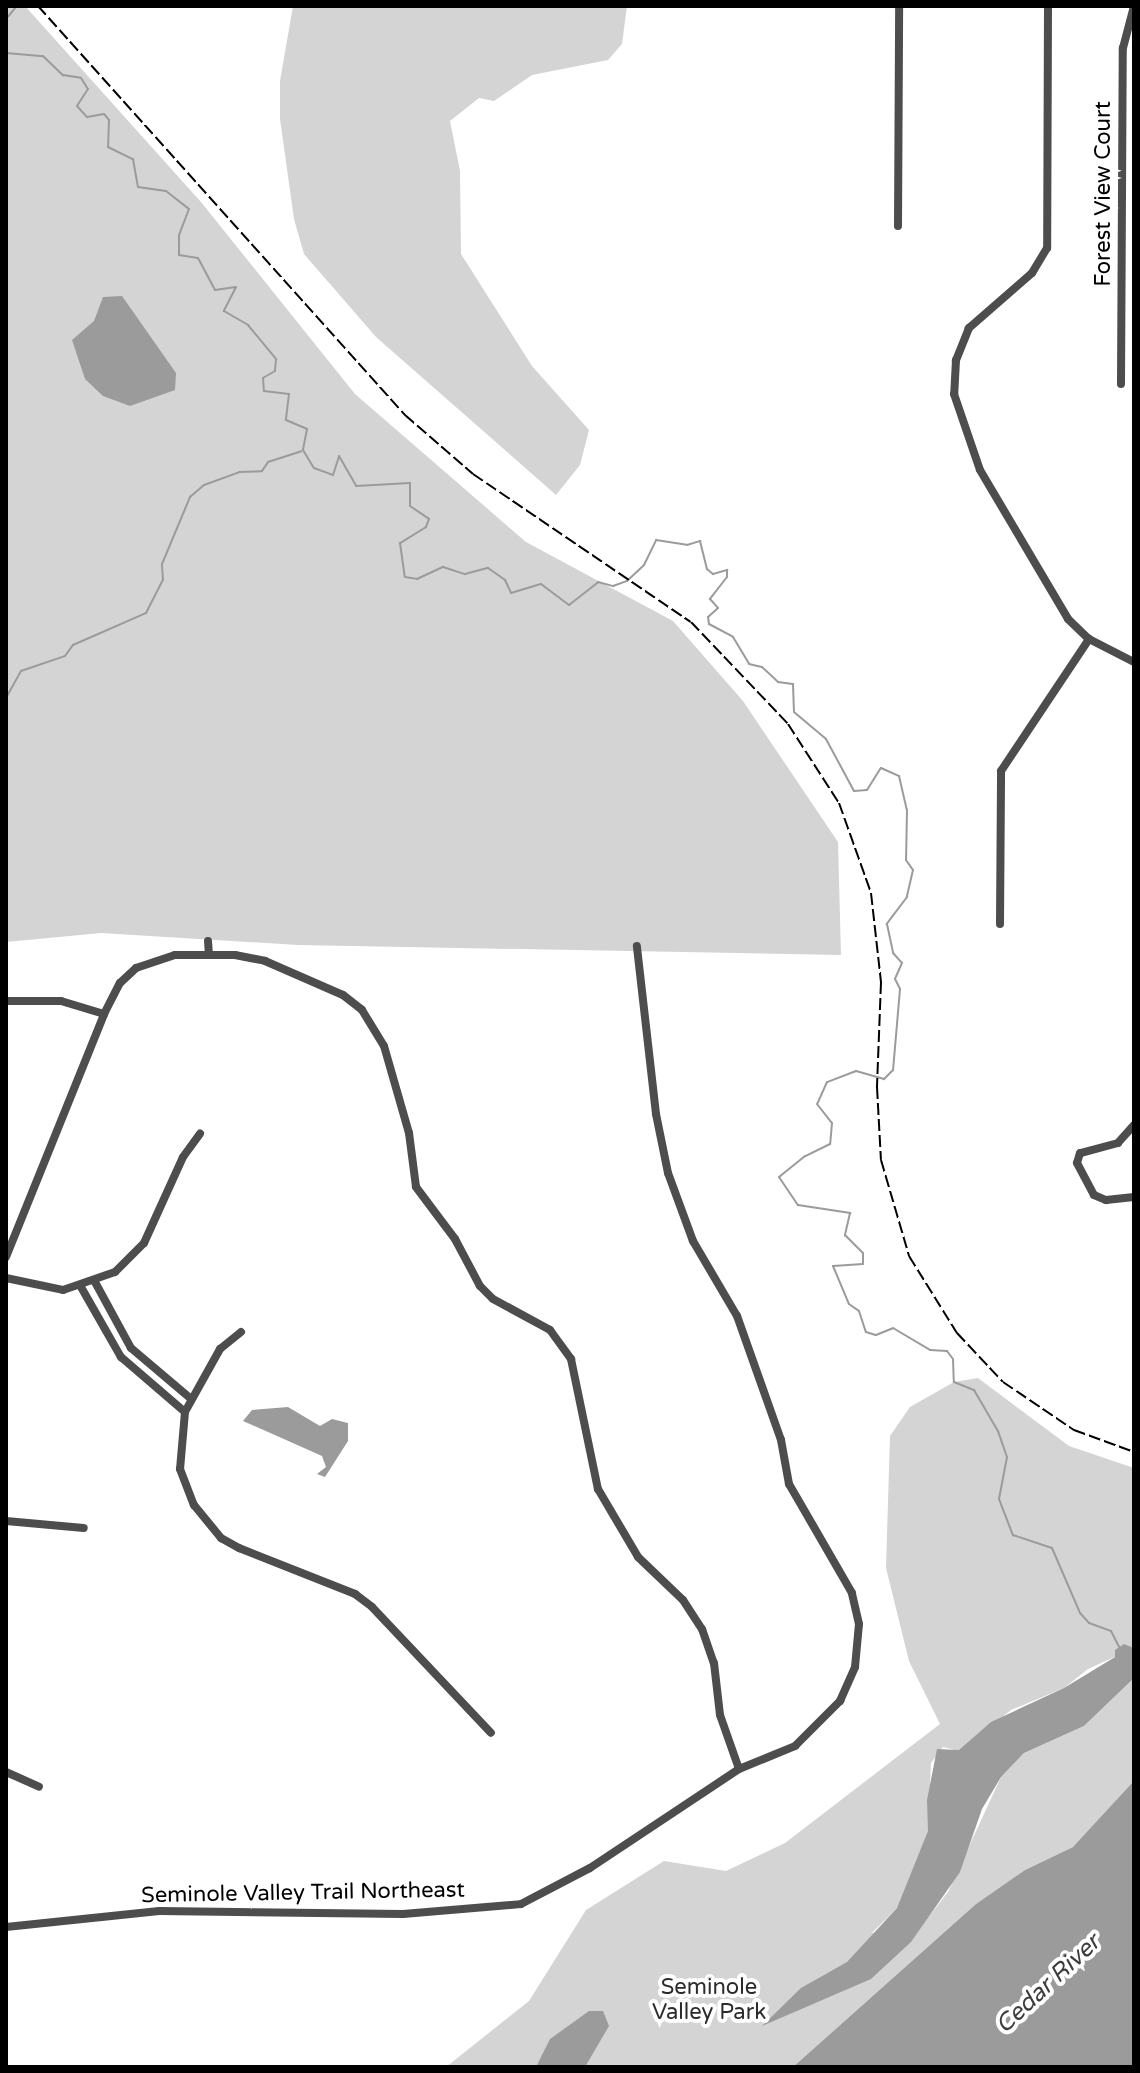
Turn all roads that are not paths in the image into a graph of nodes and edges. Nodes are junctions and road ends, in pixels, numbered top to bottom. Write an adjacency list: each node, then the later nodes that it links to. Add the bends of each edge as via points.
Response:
1 (899, 6): 4 (street)
2 (1048, 6): 6 (street, via 1047,248 1032,273 969,328 956,360 954,394 990,490 1068,619)
3 (1134, 6): 5 (street, Forest View Court, via 1123,48)
4 (898, 226)
5 (1121, 384)
6 (1089, 639): 7 (street); 8 (street, via 1001,771)
7 (1134, 662)
8 (1000, 924)
9 (208, 941): 11 (street)
10 (637, 946): 27 (street, Seminole Valley Trail Northeast, via 668,1173 693,1241 737,1316 781,1440 789,1484 844,1574 859,1624 855,1667 840,1701 795,1746)
11 (209, 955): 13 (street, via 175,955 136,968 120,983); 27 (street, via 265,961 306,976 343,995 375,1028 409,1133 416,1187 455,1239 480,1286 493,1299 550,1330 571,1359 598,1489 638,1557 683,1600 702,1629 714,1663 720,1715)
12 (6, 1001): 13 (street, via 61,1001)
13 (104, 1014): 17 (street)
14 (1134, 1125): 16 (street, via 1118,1143 1080,1153 1077,1163 1094,1195 1106,1200)
15 (200, 1134): 19 (street, via 183,1157 144,1243 115,1272)
16 (1134, 1197)
17 (6, 1257)
18 (6, 1278): 20 (street, via 44,1290)
19 (95, 1282): 20 (street); 22 (street, via 131,1348)
20 (81, 1287): 23 (street, via 121,1357)
21 (241, 1332): 22 (street, via 220,1349)
22 (190, 1398): 23 (street)
23 (185, 1412): 26 (street, via 180,1469 206,1523 239,1548 360,1598 424,1657)
24 (6, 1521): 25 (street)
25 (84, 1528)
26 (491, 1733)
27 (739, 1769): 30 (street, Seminole Valley Trail Northeast, via 590,1868 521,1904 403,1914 159,1911)
28 (6, 1772): 29 (street)
29 (39, 1787)
30 (6, 1927)

